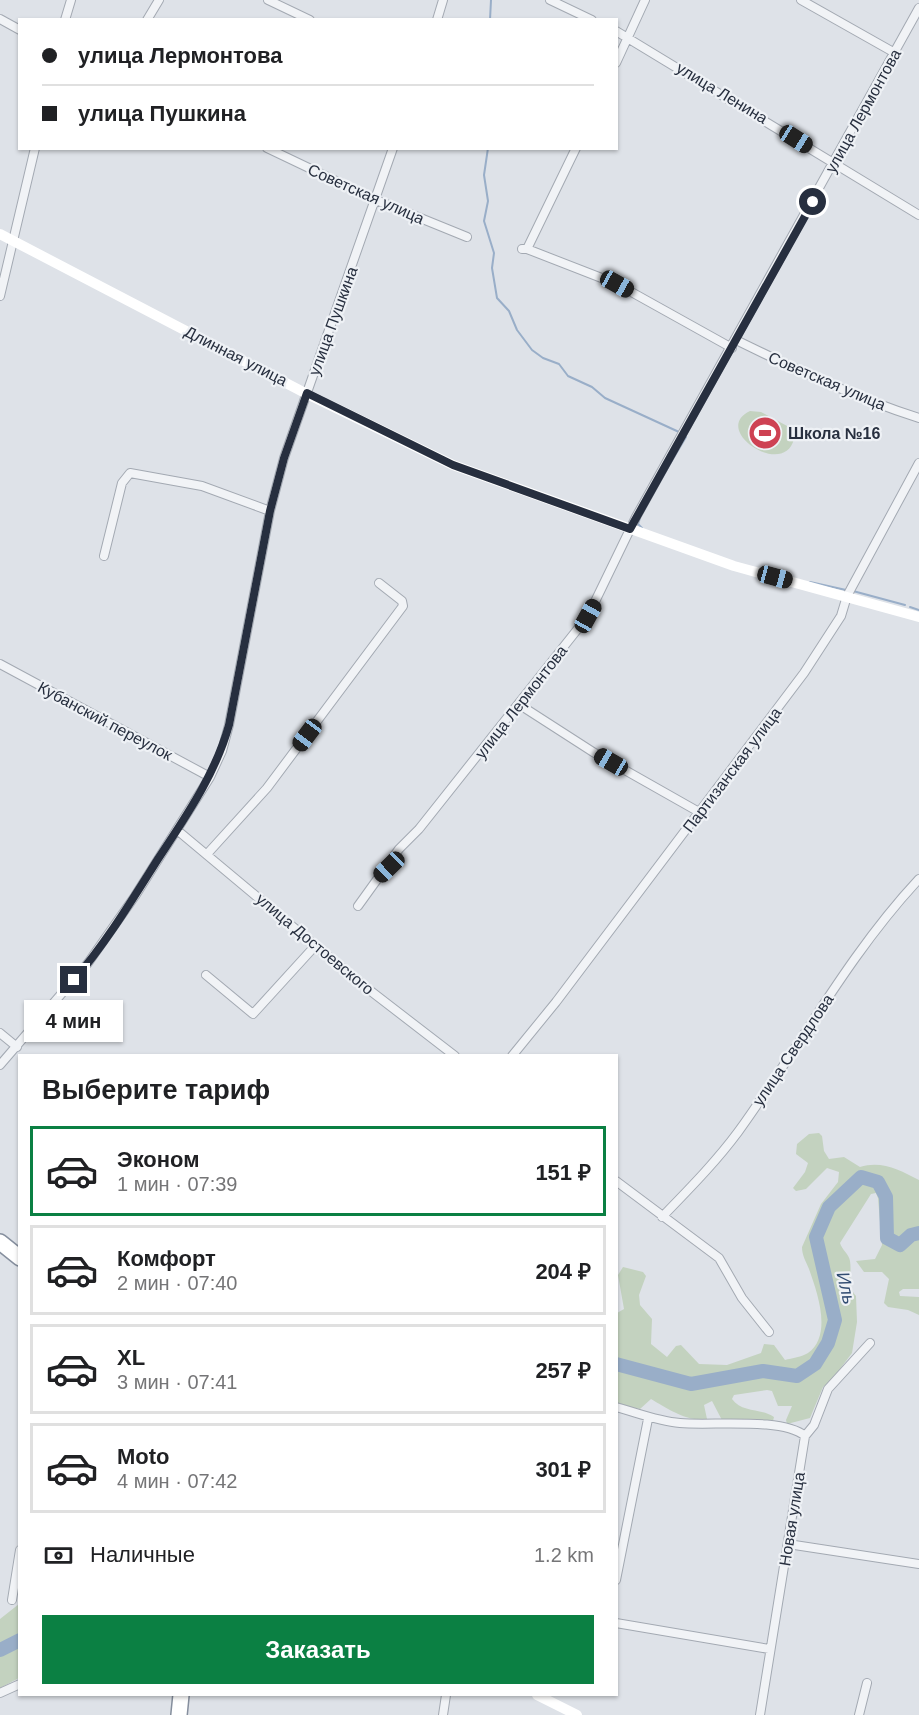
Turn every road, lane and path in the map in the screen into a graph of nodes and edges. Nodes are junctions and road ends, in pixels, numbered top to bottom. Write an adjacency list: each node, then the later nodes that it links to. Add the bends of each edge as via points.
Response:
1 (71, 0): 9 (street)
2 (159, 0): 10 (street)
3 (268, 0): 11 (street)
4 (443, 0): 12 (street)
5 (550, 0): 13 (street)
6 (645, 0): 17 (street)
7 (801, 0): 18 (street)
8 (919, 8): 18 (street, улица Лермонтова)
9 (66, 18)
10 (148, 18)
11 (306, 18)
12 (437, 18)
13 (588, 18)
14 (0, 20): 15 (street)
15 (18, 29)
16 (618, 32): 17 (street, улица Ленина)
17 (629, 36): 19 (street); 24 (street, улица Ленина)
18 (895, 53): 24 (street, улица Лермонтова)
19 (618, 59)
20 (35, 150): 29 (street)
21 (271, 150): 25 (street, Советская улица)
22 (392, 150): 25 (street, улица Пушкина)
23 (575, 150): 32 (street, via 525,249 617,284)
24 (835, 163): 26 (street, улица Ленина); 31 (street, улица Лермонтова)
25 (376, 200): 28 (street, Советская улица); 33 (street, улица Пушкина)
26 (919, 215)
27 (0, 234): 29 (main road, Длинная улица)
28 (467, 237)
29 (13, 240): 30 (street); 33 (main road, Длинная улица)
30 (0, 296)
31 (736, 340): 32 (street, улица Лермонтова); 34 (street, Советская улица)
32 (732, 348): 37 (street, улица Лермонтова)
33 (307, 393): 36 (street, улица Пушкина); 37 (main road, Длинная улица, via 453,465)
34 (919, 418)
35 (919, 463): 40 (street, Партизанская улица)
36 (270, 511): 38 (street, via 202,486 130,473 122,483); 44 (street, улица Пушкина, via 229,725)
37 (630, 529): 40 (main road, Длинная улица, via 734,566); 43 (street, улица Лермонтова, via 588,616)
38 (104, 556)
39 (379, 582): 47 (street, via 403,606 267,788)
40 (847, 596): 41 (main road, Длинная улица); 45 (street, Партизанская улица, via 841,616 804,673)
41 (919, 617)
42 (0, 664): 44 (street, Кубанский переулок)
43 (520, 705): 45 (street); 49 (street, улица Лермонтова, via 399,849)
44 (210, 777): 46 (street, улица Пушкина)
45 (699, 812): 55 (street, Партизанская улица)
46 (177, 830): 47 (street, улица Достоевского); 53 (street, улица Пушкина, via 88,963)
47 (208, 853): 50 (street, улица Достоевского)
48 (919, 879): 58 (street, улица Свердлова, via 868,942 737,1132)
49 (358, 906)
50 (315, 946): 51 (street, via 253,1014); 54 (street, улица Достоевского)
51 (206, 975)
52 (0, 1033): 53 (street)
53 (16, 1047): 56 (street, улица Пушкина)
54 (453, 1054)
55 (514, 1054)
56 (0, 1065)
57 (618, 1182): 58 (street)
58 (662, 1217): 61 (street, via 719,1258 742,1298)
59 (0, 1242): 60 (highway)
60 (18, 1256)
61 (769, 1332)
62 (870, 1343): 65 (street, Новая улица, via 828,1389 814,1425)
63 (618, 1408): 64 (street)
64 (648, 1419): 65 (street, via 768,1426); 69 (street)
65 (805, 1436): 66 (street, Новая улица)
66 (788, 1544): 68 (street); 72 (street, Новая улица)
67 (18, 1562): 70 (street)
68 (919, 1564)
69 (618, 1570)
70 (12, 1600)
71 (618, 1623): 72 (street)
72 (769, 1649): 82 (street, Новая улица)
73 (867, 1683): 83 (street)
74 (18, 1685): 75 (street)
75 (0, 1693)
76 (181, 1696): 79 (highway)
77 (446, 1696): 80 (street)
78 (539, 1696): 81 (main road)
79 (179, 1715)
80 (443, 1715)
81 (577, 1715)
82 (760, 1715)
83 (859, 1715)

